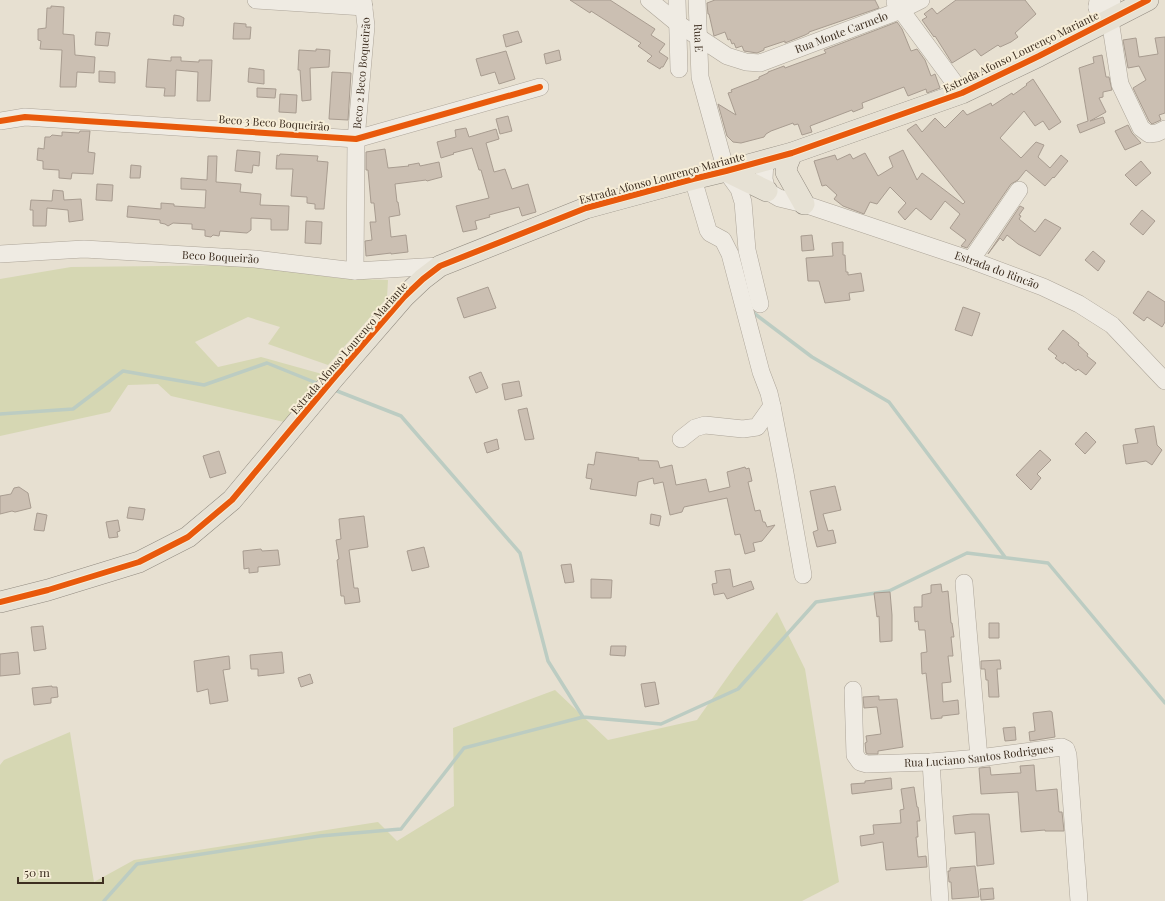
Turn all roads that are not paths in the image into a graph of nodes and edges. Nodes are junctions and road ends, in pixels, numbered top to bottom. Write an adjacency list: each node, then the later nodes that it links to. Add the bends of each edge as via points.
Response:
1 (256, 0): 7 (street, Beco 2 Beco Boqueirão)
2 (677, 0): 10 (street)
3 (697, 0): 11 (street, Rua E)
4 (921, 0): 8 (street, Rua Monte Carmelo)
5 (1148, 0): 9 (main road, Estrada Afonso Lourenço Mariante)
6 (657, 1): 10 (street)
7 (363, 3): 17 (street, Beco 2 Beco Boqueirão, via 366,26)
8 (897, 5): 11 (street, Rua Monte Carmelo, via 760,63 727,56); 14 (street)
9 (1104, 10): 14 (main road, Estrada Afonso Lourenço Mariante); 16 (street, via 1120,84 1141,128 1148,134)
10 (677, 23): 11 (street); 12 (street)
11 (698, 38): 20 (street, Rua E, via 700,77)
12 (679, 69)
13 (540, 87): 17 (street, Beco 3 Beco Boqueirão)
14 (962, 93): 18 (main road, Estrada Afonso Lourenço Mariante)
15 (0, 121): 17 (street, Beco 3 Beco Boqueirão, via 25,117)
16 (1165, 129)
17 (356, 139): 28 (street, Beco 2 Beco Boqueirão)
18 (792, 153): 19 (main road, Estrada Afonso Lourenço Mariante); 24 (main road, via 786,172)
19 (765, 161): 20 (main road, Estrada Afonso Lourenço Mariante); 23 (street, via 763,170); 24 (street, Estrada do Rincão)
20 (726, 171): 21 (main road, Estrada Afonso Lourenço Mariante); 23 (main road); 29 (street, via 739,188 743,202 747,250)
21 (693, 179): 27 (main road, Estrada Afonso Lourenço Mariante, via 586,208); 31 (street, via 708,230 723,240 730,254)
22 (1019, 190): 26 (street)
23 (767, 191): 24 (street, Estrada do Rincão, via 779,198)
24 (804, 204): 26 (street, Estrada do Rincão)
25 (0, 254): 28 (street, Beco Boqueirão, via 84,249 255,259)
26 (970, 260): 30 (street, Estrada do Rincão, via 1043,287 1079,304 1112,325)
27 (440, 266): 28 (street, Beco Boqueirão); 35 (main road, Estrada Afonso Lourenço Mariante, via 404,298 232,500 188,537 140,562)
28 (355, 271)
29 (760, 304)
30 (1165, 381)
31 (772, 406): 32 (street, via 757,427 743,429 705,425 694,428); 33 (street)
32 (681, 439)
33 (803, 575)
34 (964, 583): 37 (street)
35 (0, 602)
36 (853, 690): 38 (street, Rua Luciano Santos Rodrigues, via 855,756 860,762)
37 (979, 758): 38 (street, Rua Luciano Santos Rodrigues); 40 (street, Rua Luciano Santos Rodrigues, via 1062,747 1066,749)
38 (930, 762): 39 (street)
39 (940, 901)
40 (1079, 901)

